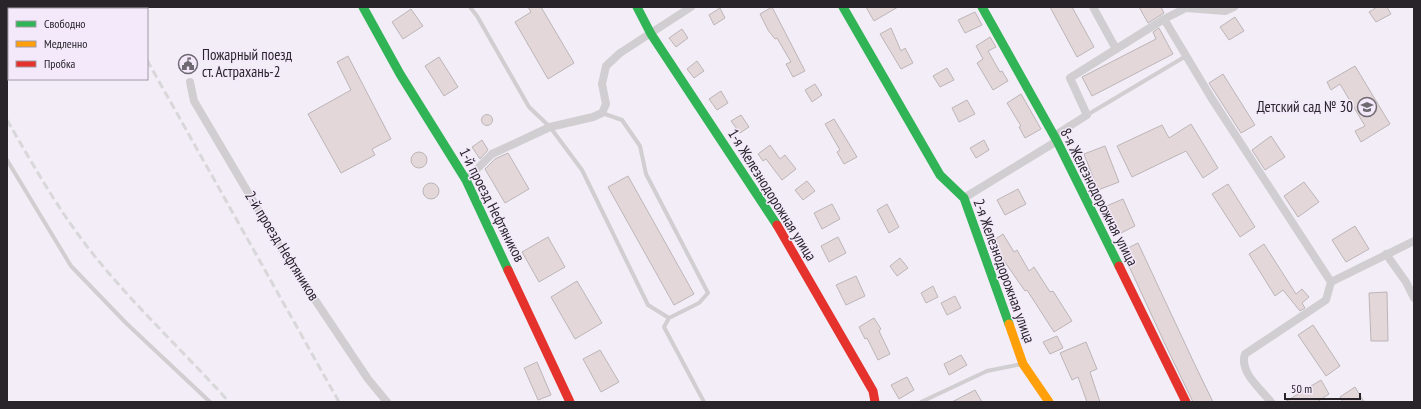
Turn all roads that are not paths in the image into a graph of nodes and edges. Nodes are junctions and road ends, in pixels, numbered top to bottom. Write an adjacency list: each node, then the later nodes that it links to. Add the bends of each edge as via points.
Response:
1 (363, 7): 19 (street, 1-й проезд Нефтяников, via 400,74)
2 (470, 7): 16 (lane, via 529,107)
3 (637, 7): 10 (street, 1-я Железнодорожная улица)
4 (691, 7): 10 (street)
5 (843, 7): 20 (street, 2-я Железнодорожная улица, via 940,175)
6 (982, 7): 17 (street, 8-я Железнодорожная улица)
7 (1093, 7): 11 (street)
8 (1234, 7): 9 (street, via 1225,11 1186,8)
9 (1164, 19): 11 (street); 12 (street)
10 (651, 34): 14 (street, via 620,53 606,66 602,84 606,104); 31 (street, 1-я Железнодорожная улица, via 773,217 873,391)
11 (1116, 49): 15 (street, via 1070,78)
12 (1186, 56): 15 (lane); 23 (street)
13 (190, 82): 28 (street, 2-й проезд Нефтяников, via 194,100 285,255 368,379)
14 (602, 113): 16 (street); 25 (lane, via 622,120 640,146 646,174 708,293 699,303)
15 (1087, 115): 17 (street)
16 (550, 127): 19 (street, via 492,154); 25 (lane, via 582,170 648,305)
17 (1055, 138): 20 (street); 34 (street, 8-я Железнодорожная улица)
18 (7, 160): 27 (lane, via 71,266 126,323)
19 (466, 180): 29 (street, 1-й проезд Нефтяников)
20 (964, 198): 26 (street, 2-я Железнодорожная улица)
21 (1414, 241): 22 (street)
22 (1386, 254): 23 (street); 24 (street)
23 (1331, 282): 35 (street, via 1326,300 1245,354 1244,369)
24 (1414, 298)
25 (669, 318): 30 (lane, via 664,327)
26 (1023, 364): 32 (lane, via 987,371); 33 (street, 2-я Железнодорожная улица)
27 (210, 402)
28 (387, 402)
29 (570, 402)
30 (704, 402)
31 (875, 402)
32 (921, 402)
33 (1049, 402)
34 (1186, 402)
35 (1271, 402)

